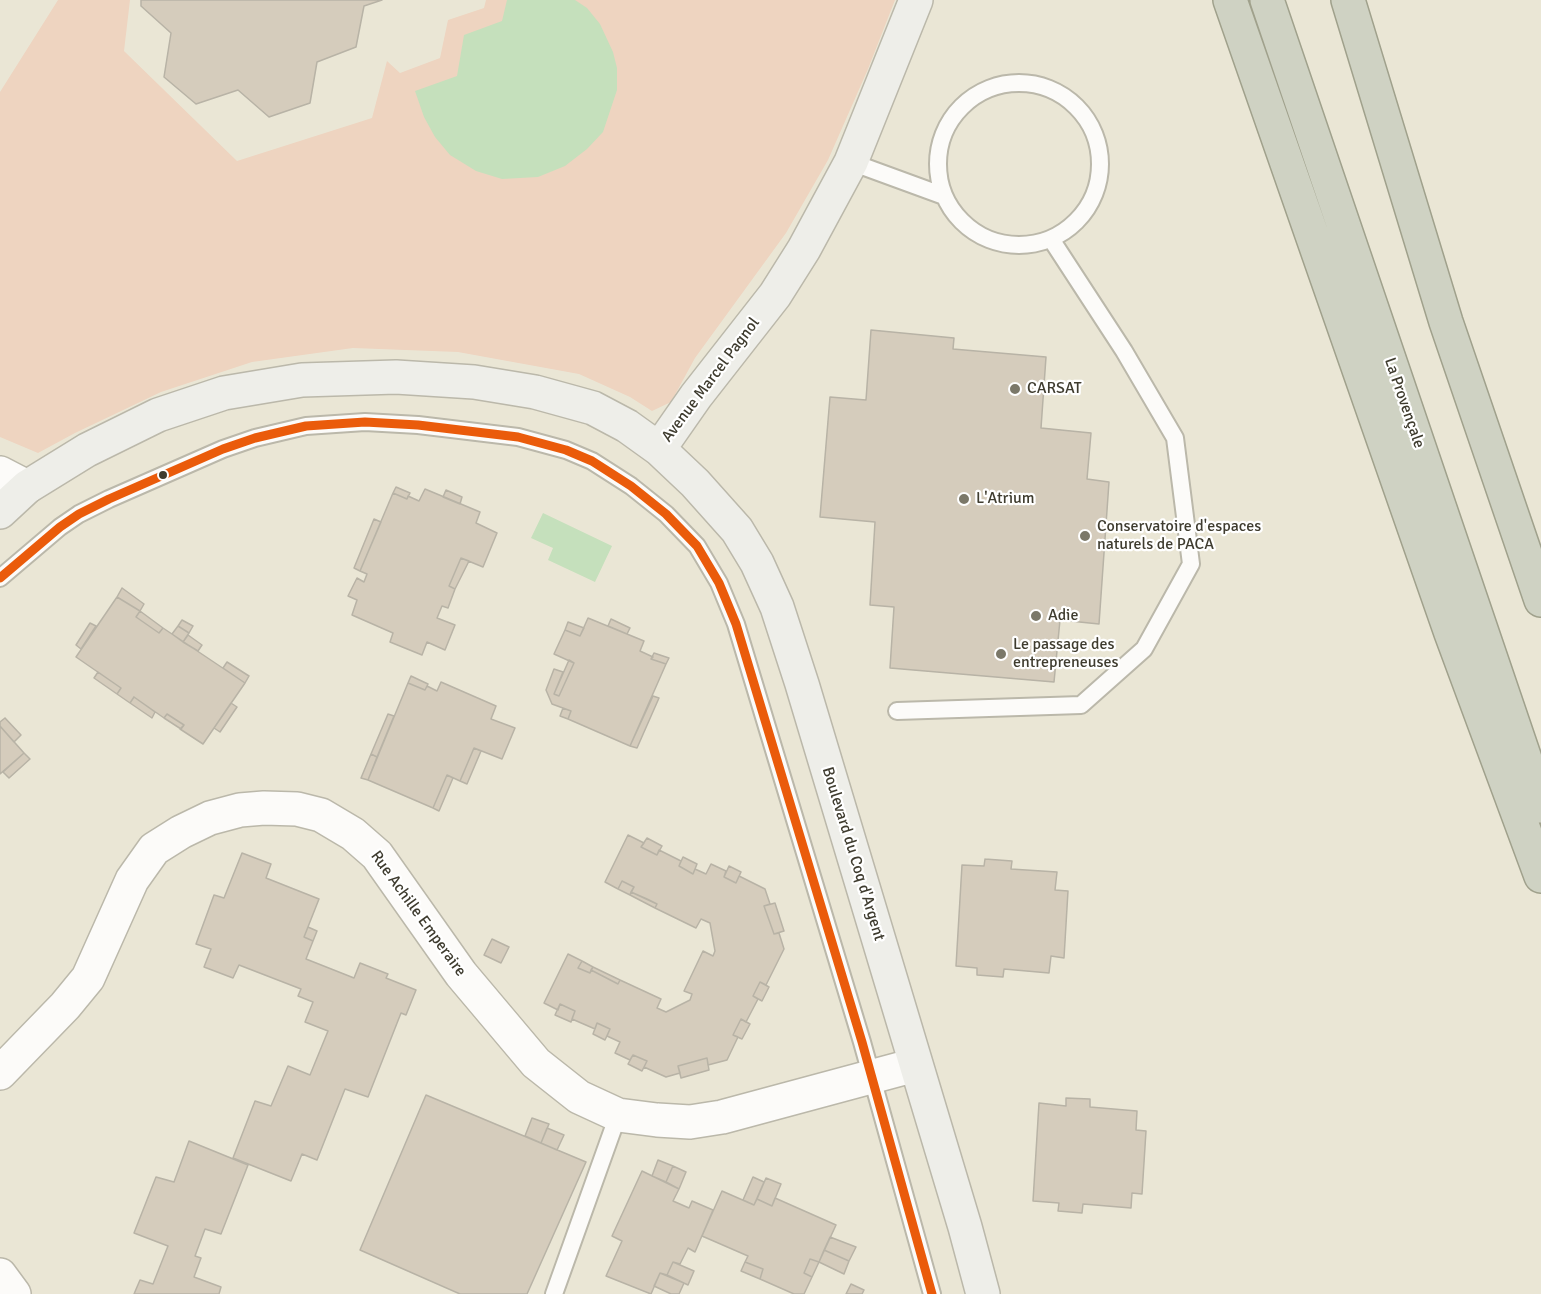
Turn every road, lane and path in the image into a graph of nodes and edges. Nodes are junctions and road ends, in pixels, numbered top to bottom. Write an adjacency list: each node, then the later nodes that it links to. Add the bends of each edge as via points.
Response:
1 (916, 0): 5 (street, Avenue Marcel Pagnol)
2 (1230, 0): 15 (highway, via 1451,633)
3 (1267, 0): 14 (highway, La Provençale)
4 (1347, 0): 12 (highway, via 1446,322)
5 (850, 162): 6 (lane); 8 (street, Avenue Marcel Pagnol, via 775,295)
6 (944, 196): 7 (lane, via 958,218 977,234 1001,244 1026,245); 7 (lane, via 938,170 940,142 952,117 971,98 996,85 1018,82 1049,88 1073,102 1090,123 1100,149 1100,177 1091,203 1074,225)
7 (1051, 239): 13 (lane, via 1175,438 1191,564 1144,649 1081,705)
8 (659, 449): 9 (street, Avenue Marcel Pagnol, via 593,408 535,393 474,382 396,377 302,380 224,393 158,415); 16 (street, Boulevard du Coq d'Argent, via 737,530 777,607)
9 (13, 480): 10 (street, Avenue Marcel Pagnol)
10 (0, 512)
11 (0, 578): 18 (lane, via 60,527 99,504 223,449 306,426 365,422 418,425 518,437 584,458 631,486 666,514 697,546 724,593)
12 (1541, 600)
13 (897, 711)
14 (1541, 806)
15 (1541, 876)
16 (915, 1065): 18 (street, Rue Achille Emperaire); 24 (street, Boulevard du Coq d'Argent)
17 (0, 1073): 19 (street, Rue Achille Emperaire, via 88,978 132,880 154,849 210,818 240,810 297,809 321,815 378,855 461,974 536,1063 579,1096)
18 (872, 1076): 19 (street, Rue Achille Emperaire, via 690,1122); 23 (lane)
19 (618, 1115): 22 (lane)
20 (0, 1275): 21 (street)
21 (14, 1294)
22 (554, 1294)
23 (932, 1294)
24 (982, 1294)

